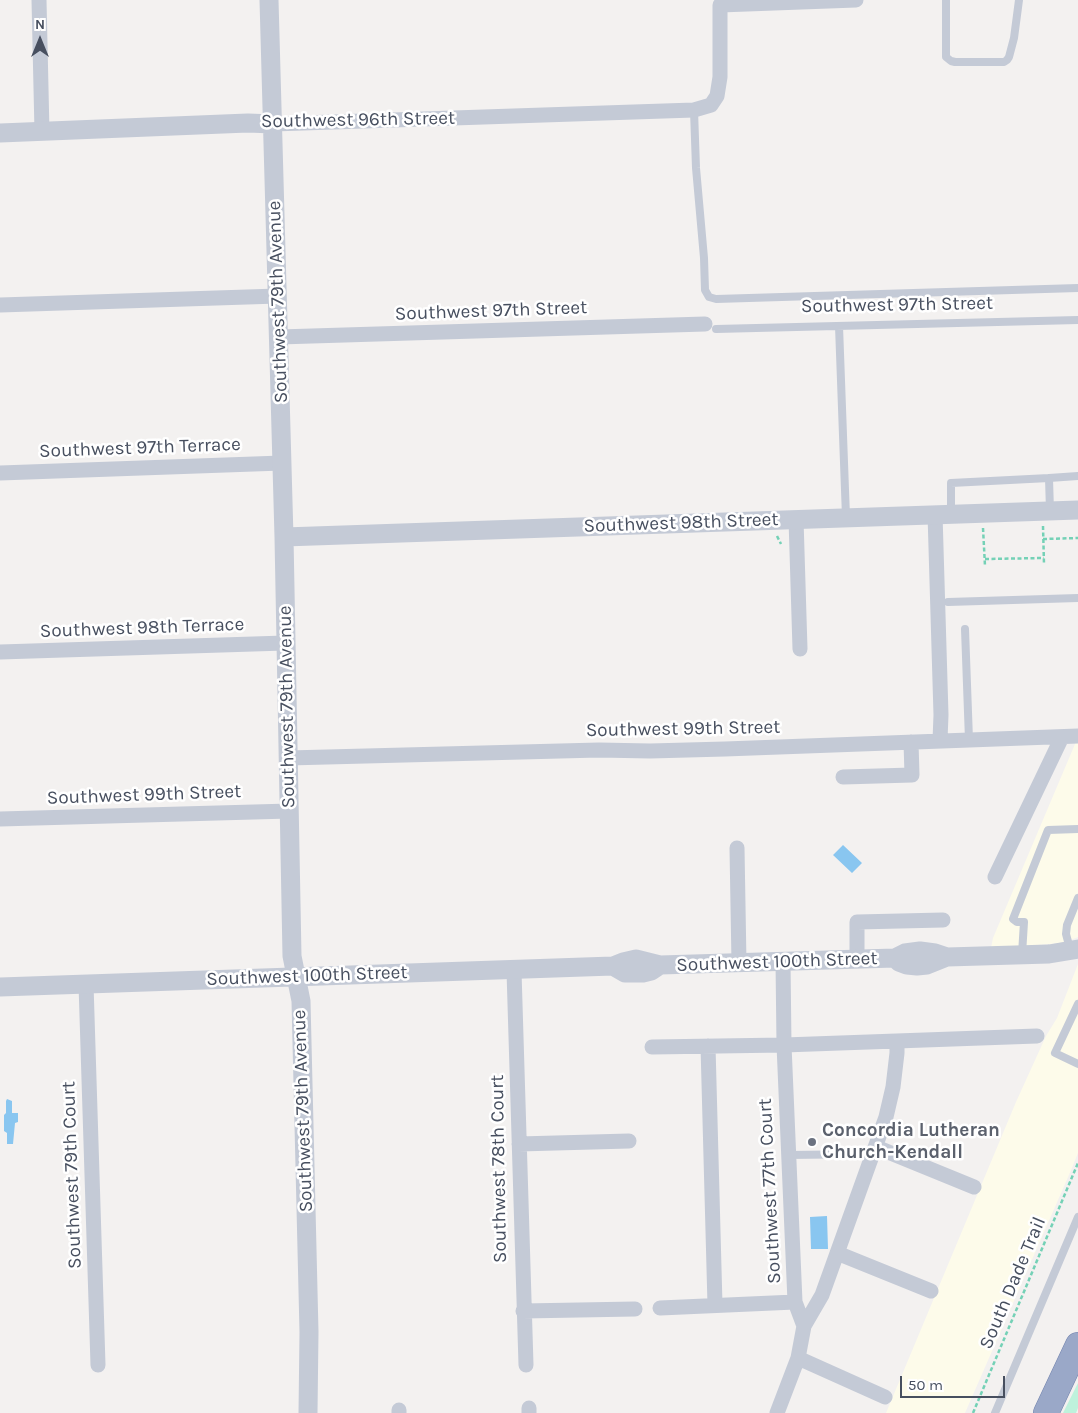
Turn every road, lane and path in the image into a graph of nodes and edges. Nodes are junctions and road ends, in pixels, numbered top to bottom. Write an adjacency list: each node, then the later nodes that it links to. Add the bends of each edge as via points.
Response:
1 (39, 0): 8 (street)
2 (269, 0): 7 (street, Southwest 79th Avenue)
3 (856, 0): 6 (street, Southwest 96th Street, via 720,5 717,96 706,108)
4 (946, 0): 5 (lane, via 946,57 955,62 1007,60 1014,38)
5 (1019, 0)
6 (694, 110): 7 (street, Southwest 96th Street); 10 (lane, via 704,283 709,297)
7 (273, 124): 8 (street, Southwest 96th Street); 11 (street, Southwest 79th Avenue)
8 (42, 132): 9 (street, Southwest 96th Street)
9 (0, 133)
10 (1078, 288)
11 (278, 296): 12 (street); 16 (street, Southwest 79th Avenue)
12 (0, 305)
13 (1078, 320): 14 (lane, Southwest 97th Street)
14 (839, 326): 15 (lane, Southwest 97th Street); 23 (lane)
15 (710, 327): 16 (street, Southwest 97th Street)
16 (279, 337): 17 (street, Southwest 79th Avenue)
17 (282, 463): 18 (street, Southwest 97th Terrace); 27 (street, Southwest 79th Avenue)
18 (0, 473)
19 (1078, 476): 20 (lane)
20 (1049, 478): 22 (lane, via 951,483); 24 (lane)
21 (1078, 510): 24 (street, Southwest 98th Street)
22 (943, 514): 23 (street, Southwest 98th Street); 24 (street, Southwest 98th Street); 42 (street)
23 (846, 517): 25 (street, Southwest 98th Street)
24 (1046, 518): 29 (path)
25 (796, 520): 27 (street, Southwest 98th Street); 38 (street)
26 (983, 526): 31 (path)
27 (284, 537): 37 (street, Southwest 79th Avenue)
28 (1078, 538): 29 (path)
29 (1043, 539): 30 (path)
30 (1044, 558): 31 (path); 32 (path)
31 (985, 560): 33 (path)
32 (1044, 564)
33 (985, 566)
34 (1078, 598): 35 (lane)
35 (948, 602)
36 (965, 629): 43 (lane)
37 (285, 644): 39 (street, Southwest 98th Terrace); 45 (street, Southwest 79th Avenue)
38 (800, 650)
39 (0, 652)
40 (1078, 736): 41 (street, Southwest 99th Street)
41 (1062, 737): 43 (street, Southwest 99th Street); 51 (street)
42 (940, 740): 43 (street, Southwest 99th Street); 44 (street, Southwest 99th Street)
43 (969, 740)
44 (911, 742): 45 (street, Southwest 99th Street, via 715,750); 46 (street, via 912,775)
45 (288, 758): 47 (street, Southwest 79th Avenue)
46 (843, 777)
47 (290, 811): 48 (street, Southwest 99th Street); 60 (street, Southwest 79th Avenue, via 292,956)
48 (0, 820)
49 (1078, 830): 55 (lane, via 1048,830 1013,919 1024,922)
50 (737, 848): 58 (street)
51 (995, 877)
52 (1078, 898): 54 (lane, via 1066,934)
53 (943, 920): 56 (street, via 857,922)
54 (1074, 950): 55 (street, Southwest 100th Street)
55 (1022, 954): 56 (street, Southwest 100th Street, via 947,957 920,950 895,958)
56 (857, 959): 57 (street, Southwest 100th Street)
57 (782, 961): 58 (street, Southwest 100th Street); 66 (street, Southwest 77th Court)
58 (739, 963): 59 (street, Southwest 100th Street, via 660,965 636,959 613,966)
59 (514, 971): 60 (street, Southwest 100th Street); 71 (street, Southwest 78th Court)
60 (296, 976): 61 (street, Southwest 100th Street); 90 (street, Southwest 79th Avenue, via 301,1001)
61 (86, 984): 62 (street, Southwest 100th Street); 87 (street, Southwest 79th Court)
62 (0, 987)
63 (1078, 1004): 69 (lane, via 1055,1053)
64 (1038, 1036): 65 (street)
65 (897, 1041): 66 (street); 72 (street, via 893,1087)
66 (784, 1045): 67 (street); 73 (street, Southwest 77th Court)
67 (708, 1046): 68 (street); 80 (street)
68 (652, 1047)
69 (1078, 1064)
70 (630, 1141): 71 (street)
71 (519, 1144): 83 (street, Southwest 78th Court)
72 (875, 1151): 73 (lane); 75 (street); 77 (street)
73 (788, 1155): 79 (street, Southwest 77th Court)
74 (1078, 1163): 92 (path, South Dade Trail)
75 (974, 1187)
76 (1078, 1217): 93 (lane)
77 (838, 1253): 78 (street); 84 (street, via 822,1295)
78 (931, 1291)
79 (795, 1302): 80 (street); 84 (street, Southwest 77th Court)
80 (715, 1305): 81 (street)
81 (660, 1308)
82 (635, 1309): 83 (street)
83 (523, 1311): 88 (street, Southwest 78th Court)
84 (804, 1326): 86 (street)
85 (1078, 1345): 94 (highway)
86 (798, 1358): 89 (street); 91 (street)
87 (98, 1365)
88 (526, 1365)
89 (885, 1397)
90 (308, 1413)
91 (777, 1413)
92 (973, 1413)
93 (995, 1413)
94 (1046, 1413)

